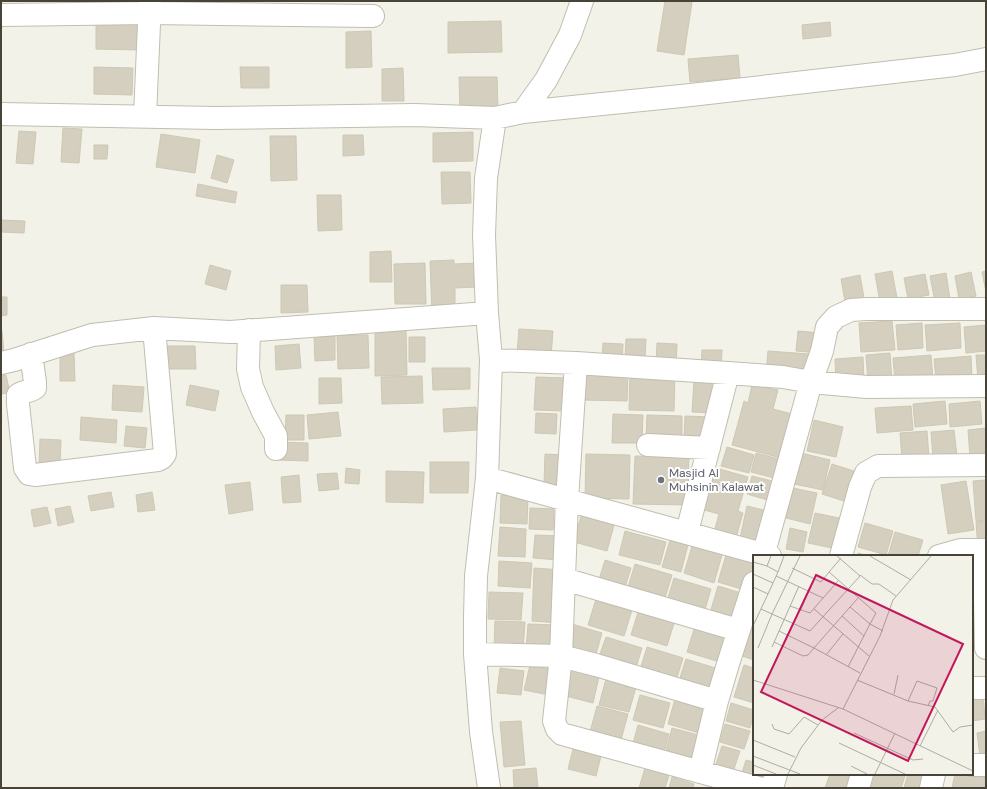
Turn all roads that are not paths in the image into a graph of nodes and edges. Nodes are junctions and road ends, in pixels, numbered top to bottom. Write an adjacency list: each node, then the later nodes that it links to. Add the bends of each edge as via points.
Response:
1 (582, 1): 6 (street, via 570,35 546,80)
2 (150, 7): 3 (street); 4 (street); 8 (street)
3 (1, 15)
4 (373, 16)
5 (986, 60): 6 (street)
6 (523, 112): 9 (street)
7 (1, 114): 8 (street)
8 (146, 116): 9 (street, via 215,118 415,115)
9 (495, 118): 11 (street, via 486,178 484,235)
10 (986, 309): 19 (street, via 851,310 836,317 827,328)
11 (487, 313): 13 (street); 15 (street)
12 (154, 328): 13 (street, via 230,332); 14 (street, via 92,336); 14 (street, via 165,454 158,460 29,474 25,468 18,395 35,388)
13 (249, 330): 23 (street, via 248,369 252,387 276,436)
14 (31, 354): 16 (street)
15 (491, 360): 17 (street); 25 (street)
16 (1, 363)
17 (576, 363): 18 (street); 26 (street)
18 (728, 373): 19 (street); 22 (street)
19 (812, 382): 20 (street, via 867,387); 29 (street)
20 (986, 386)
21 (648, 446): 22 (street)
22 (709, 448): 27 (street)
23 (276, 449)
24 (986, 465): 30 (street, via 878,466 866,473)
25 (487, 478): 26 (street); 36 (street, via 476,576)
26 (567, 500): 27 (street); 32 (street)
27 (686, 532): 29 (street)
28 (985, 550): 31 (street, via 960,550); 35 (street)
29 (766, 555)
30 (841, 555)
31 (942, 555)
32 (564, 579): 34 (street); 37 (street)
33 (753, 586): 34 (street)
34 (738, 630): 40 (street)
35 (986, 648)
36 (475, 654): 37 (street); 47 (street, via 481,732)
37 (561, 656): 40 (street); 43 (street, via 554,721 556,729 562,734)
38 (973, 688): 39 (street)
39 (986, 688)
40 (717, 701): 43 (street)
41 (973, 764): 42 (street)
42 (986, 765)
43 (700, 772): 48 (street)
44 (776, 775): 49 (street)
45 (862, 775): 50 (street)
46 (934, 775): 51 (street)
47 (489, 788)
48 (759, 788)
49 (772, 788)
50 (858, 788)
51 (931, 788)

